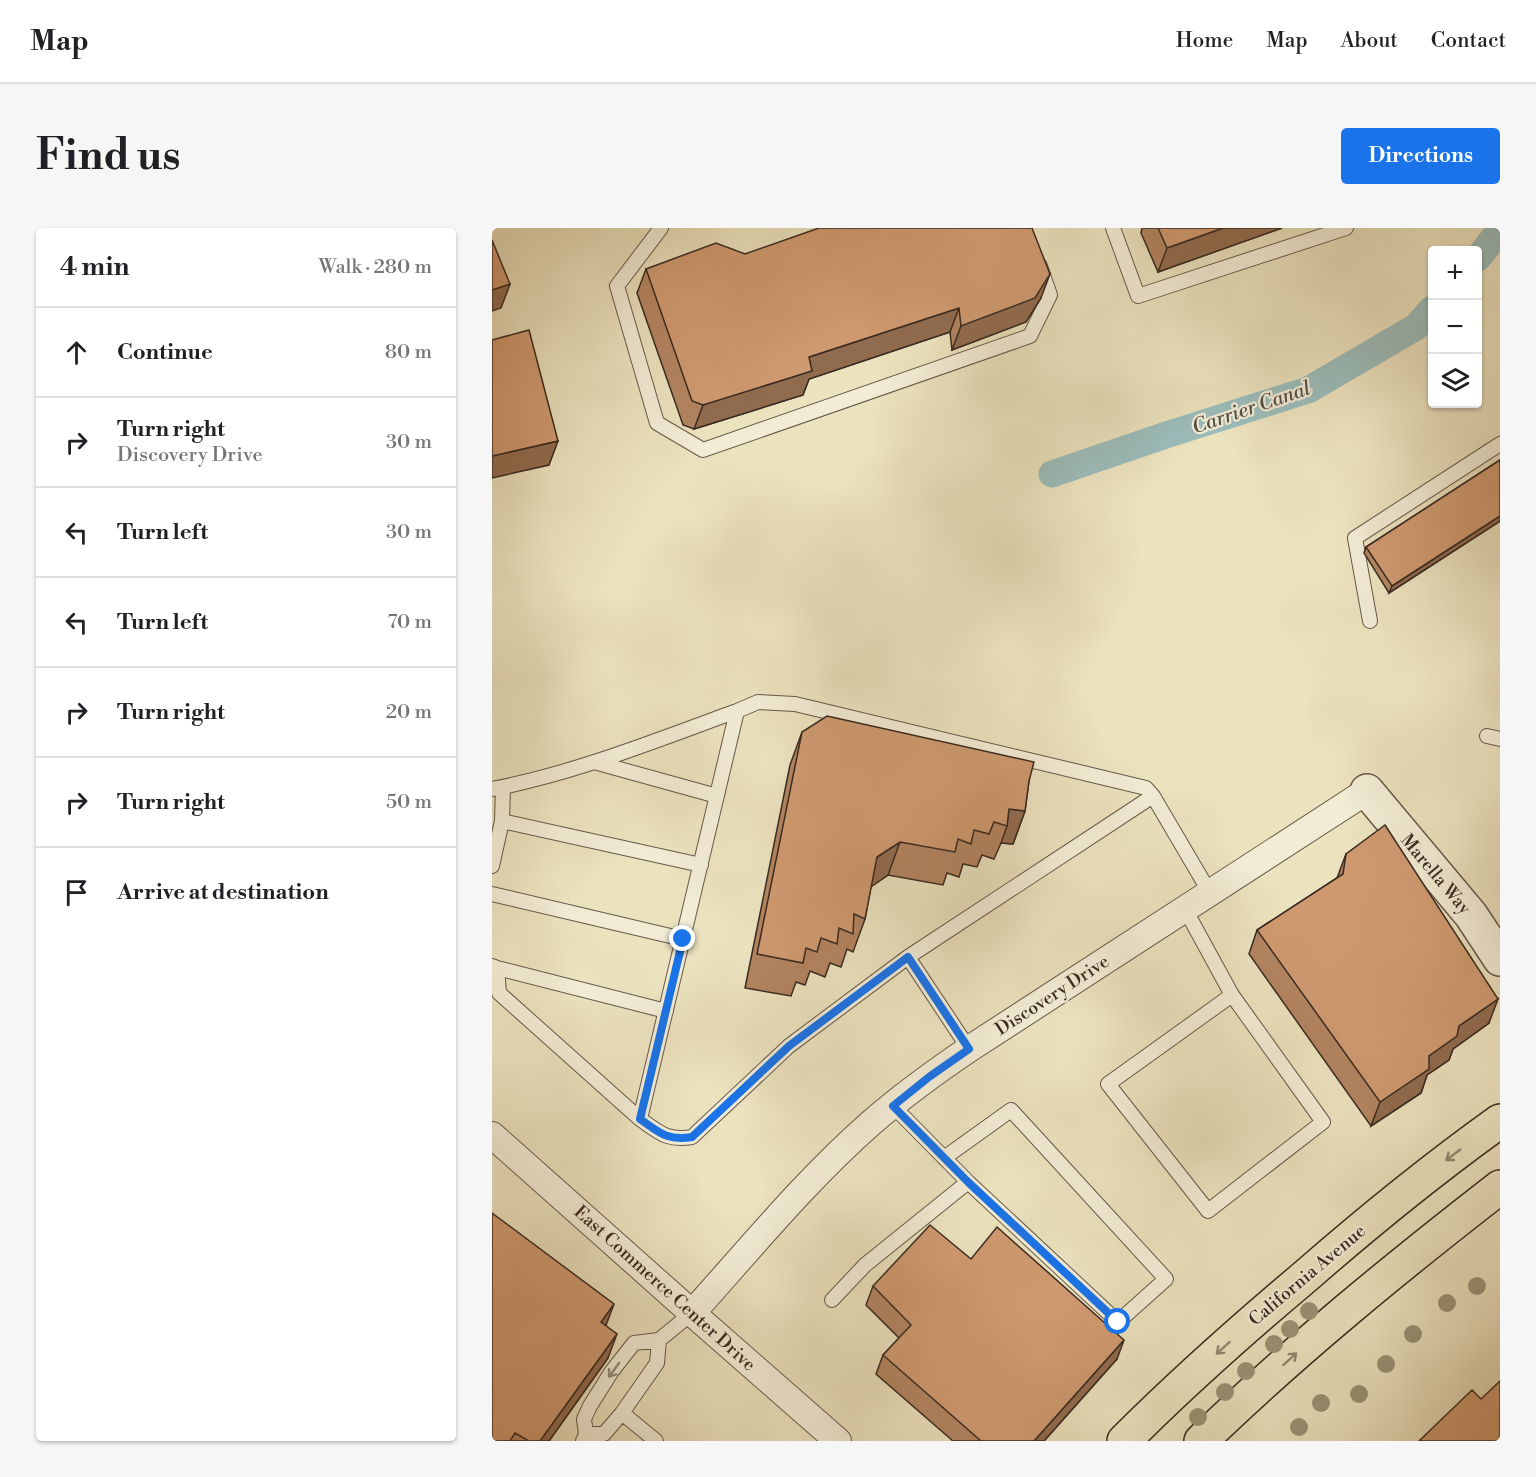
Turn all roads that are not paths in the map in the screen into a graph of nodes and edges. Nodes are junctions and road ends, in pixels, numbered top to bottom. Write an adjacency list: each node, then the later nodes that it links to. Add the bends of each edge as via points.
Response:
1 (662, 228): 4 (lane, via 617,286 657,423 703,450 1029,336 1050,295)
2 (1113, 228): 3 (lane, via 1138,296)
3 (1346, 228)
4 (1034, 250)
5 (1500, 444): 6 (lane, via 1355,538)
6 (1370, 621)
7 (737, 711): 8 (lane); 11 (lane); 12 (lane, via 758,702 795,704 1146,788)
8 (594, 762): 9 (lane); 11 (lane)
9 (497, 788): 13 (lane)
10 (1367, 791): 16 (street, Discovery Drive); 21 (street, Marella Way, via 1471,915)
11 (717, 796): 14 (lane)
12 (1153, 796): 16 (lane); 20 (lane)
13 (502, 821): 14 (lane); 15 (lane)
14 (701, 865): 19 (lane)
15 (492, 866)
16 (1210, 893): 18 (street, Discovery Drive)
17 (492, 894): 19 (lane)
18 (1185, 909): 23 (lane); 25 (street, Discovery Drive)
19 (683, 939): 24 (lane)
20 (908, 957): 25 (lane); 27 (lane, via 789,1046 692,1137 662,1135)
21 (1500, 959)
22 (494, 967): 24 (lane); 27 (lane, via 499,993)
23 (1232, 995): 23 (lane, via 1108,1084 1208,1211 1323,1122)
24 (666, 1011): 27 (lane)
25 (969, 1049): 26 (street, Discovery Drive)
26 (893, 1106): 30 (lane); 34 (street, Discovery Drive, via 816,1176)
27 (640, 1119)
28 (1500, 1121): 40 (main road, California Avenue, one-way to 40, via 1322,1261 1170,1395)
29 (492, 1135): 34 (street, East Commerce Center Drive)
30 (944, 1158): 31 (lane); 31 (lane, via 1011,1110 1166,1279 1118,1322)
31 (968, 1182): 33 (lane, via 865,1265)
32 (1500, 1187): 41 (main road, one-way to 32, via 1303,1347)
33 (832, 1300)
34 (692, 1313): 35 (lane); 39 (street, East Commerce Center Drive)
35 (659, 1340): 36 (lane, via 657,1363); 37 (lane, one-way to 37, via 634,1343 617,1364 584,1419)
36 (622, 1413): 37 (lane, via 604,1434); 38 (lane)
37 (585, 1437)
38 (656, 1441)
39 (838, 1441)
40 (1124, 1441)
41 (1201, 1441)

